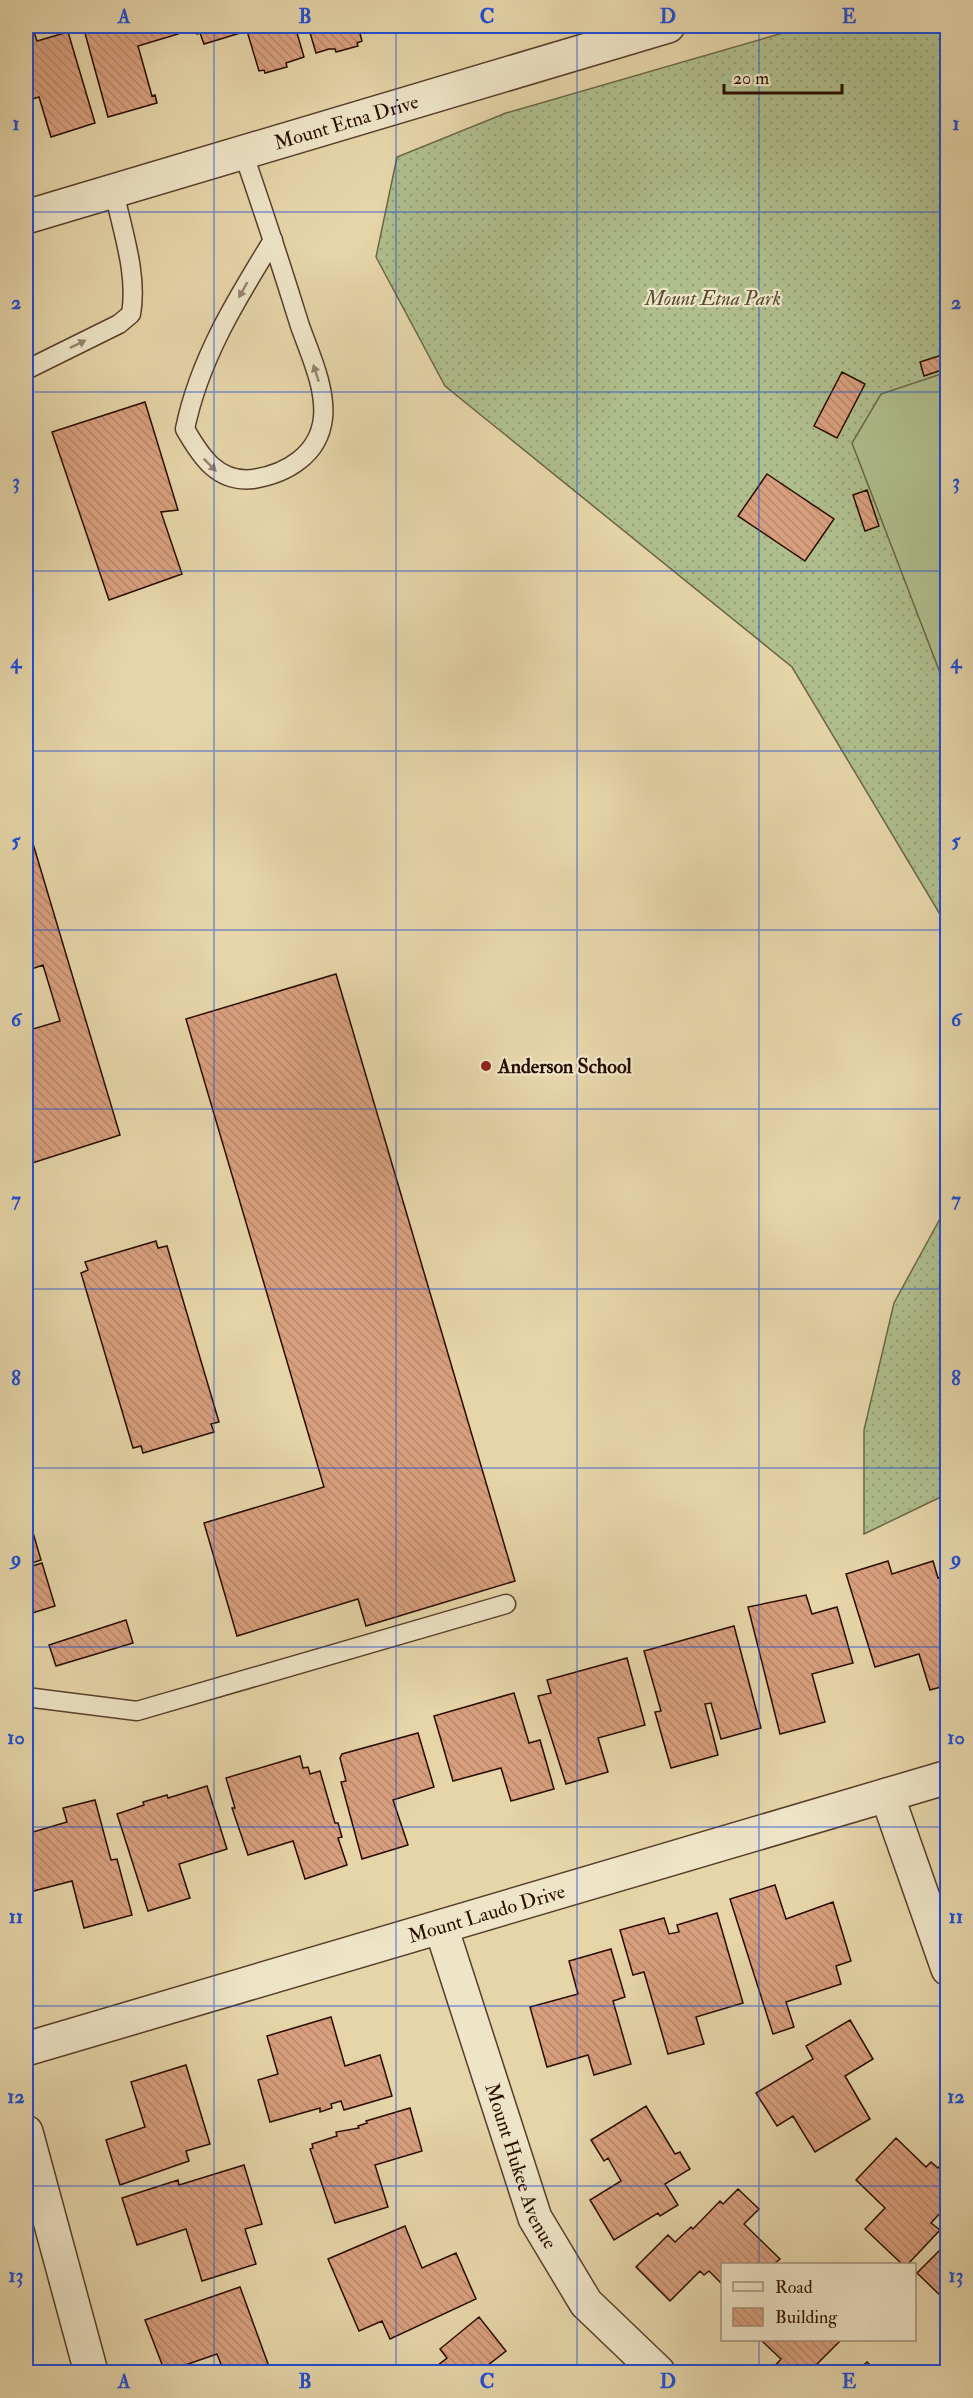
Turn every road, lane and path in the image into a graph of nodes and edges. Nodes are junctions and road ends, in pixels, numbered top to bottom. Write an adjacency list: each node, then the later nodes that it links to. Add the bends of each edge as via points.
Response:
1 (668, 26): 2 (street, Mount Etna Drive)
2 (243, 152): 3 (street, Mount Etna Drive); 5 (lane)
3 (114, 191): 4 (street, Mount Etna Drive); 6 (lane, one-way to 3, via 119,324 131,314 133,281)
4 (26, 217)
5 (273, 240): 5 (lane, one-way to 5, via 216,337 191,399 185,429 200,454 220,475 244,480 292,468 313,446 323,419 321,388)
6 (26, 370)
7 (506, 1604): 8 (lane, via 137,1711)
8 (26, 1697)
9 (948, 1777): 10 (street, Mount Laudo Drive)
10 (887, 1795): 11 (street, Mount Laudo Drive); 12 (street)
11 (441, 1927): 13 (street, Mount Laudo Drive); 16 (street, Mount Hukee Avenue, via 535,2218 586,2303)
12 (948, 1969)
13 (26, 2049)
14 (26, 2132): 15 (street)
15 (91, 2373)
16 (658, 2373)

